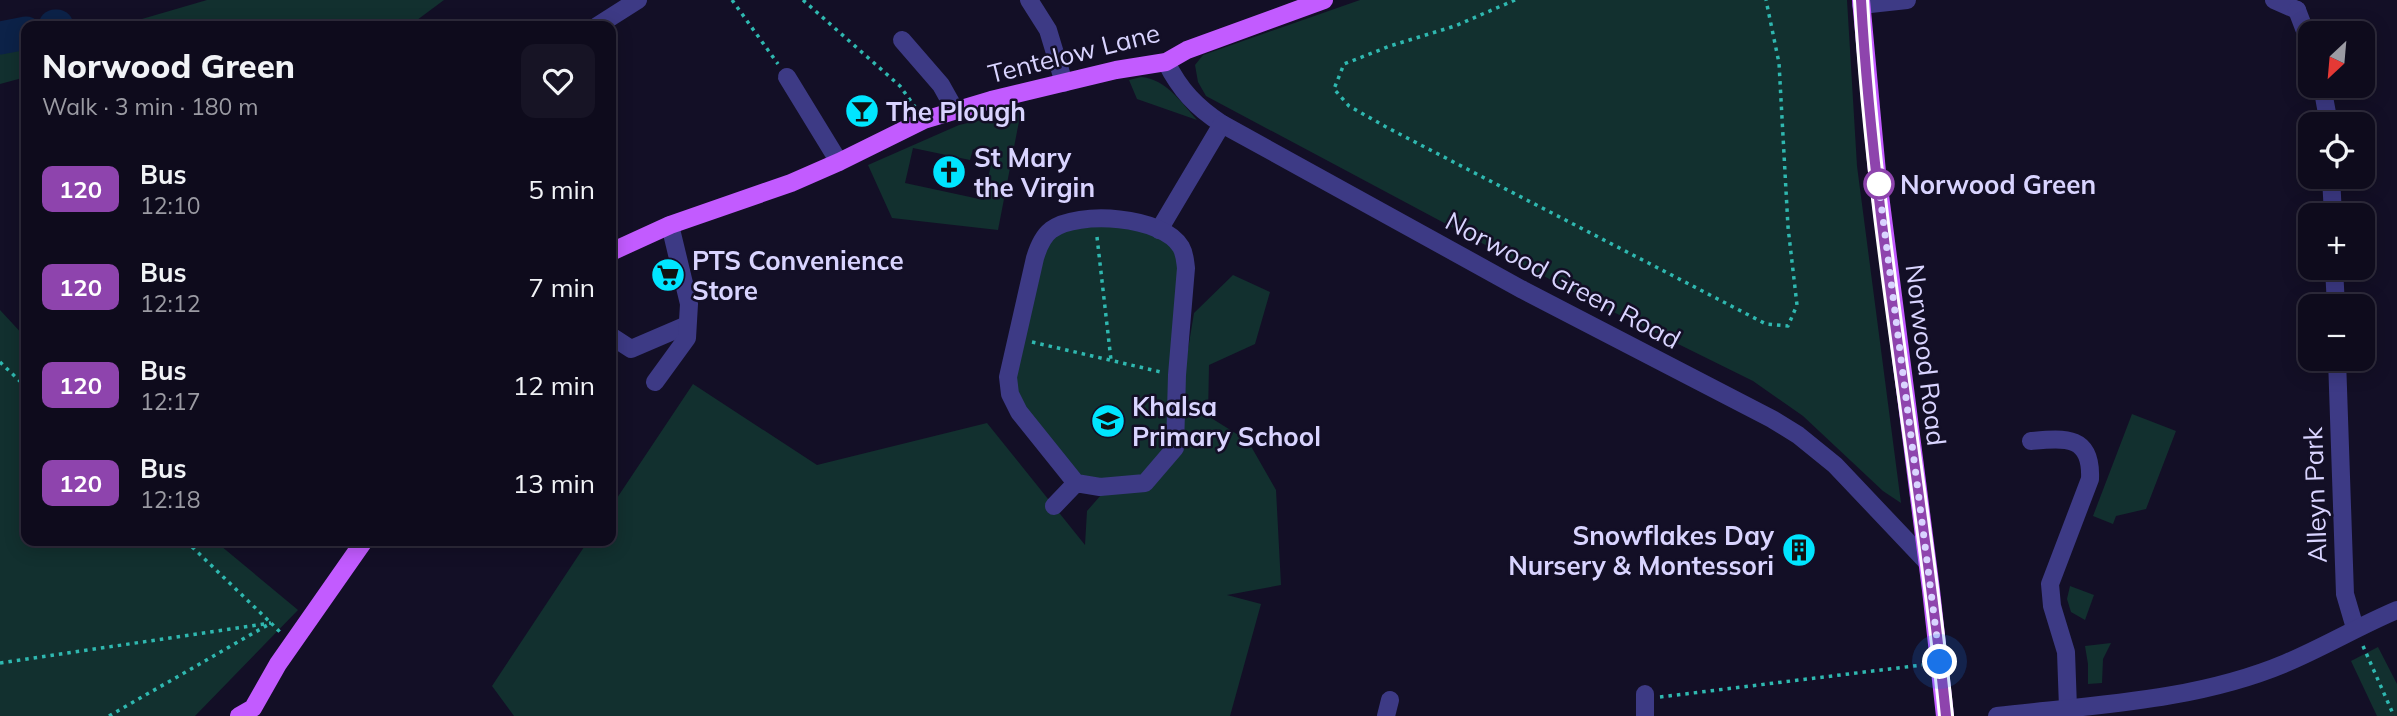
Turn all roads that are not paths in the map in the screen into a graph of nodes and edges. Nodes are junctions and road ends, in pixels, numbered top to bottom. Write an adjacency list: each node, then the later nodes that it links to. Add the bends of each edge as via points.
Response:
1 (638, 0): 8 (street)
2 (1029, 0): 12 (street, via 1048,30)
3 (1324, 0): 10 (main road, Tentelow Lane)
4 (1907, 0): 6 (street)
5 (2274, 0): 7 (street)
6 (1861, 3): 27 (main road, Norwood Road, via 1877,172)
7 (2299, 5)
8 (605, 21)
9 (902, 40): 13 (street, via 941,85)
10 (1166, 62): 12 (main road, Tentelow Lane); 14 (street, Norwood Green Road, via 1191,102)
11 (787, 77): 15 (street)
12 (1064, 83): 13 (main road, Tentelow Lane)
13 (955, 110): 15 (main road, Tentelow Lane, via 924,120)
14 (1222, 124): 17 (street, via 1203,170); 27 (street, Norwood Green Road, via 1798,435 1835,465)
15 (839, 162): 16 (main road, Tentelow Lane, via 742,202)
16 (670, 225): 18 (main road, Tentelow Lane); 19 (street, via 689,304)
17 (1159, 230): 24 (street, via 1180,246 1186,268 1175,448 1145,483 1100,487); 24 (street, via 1113,217 1095,217 1066,222 1049,231 1040,243 1008,377 1010,394 1018,412)
18 (616, 250)
19 (687, 326): 20 (street, via 631,349); 22 (street, via 687,338)
20 (616, 339)
21 (2337, 371): 29 (street, Alleyn Park, via 2345,594)
22 (655, 382)
23 (2031, 441): 30 (street, via 2065,438 2082,446 2091,462 2090,479 2050,584 2066,652)
24 (1076, 482): 25 (street)
25 (1054, 506)
26 (361, 546): 31 (main road)
27 (1926, 561): 32 (main road, Norwood Road)
28 (2397, 610): 29 (street)
29 (2355, 628): 30 (street, via 2285,663 2209,688)
30 (2068, 708): 33 (street)
31 (251, 713)
32 (1945, 716)
33 (1997, 716)

